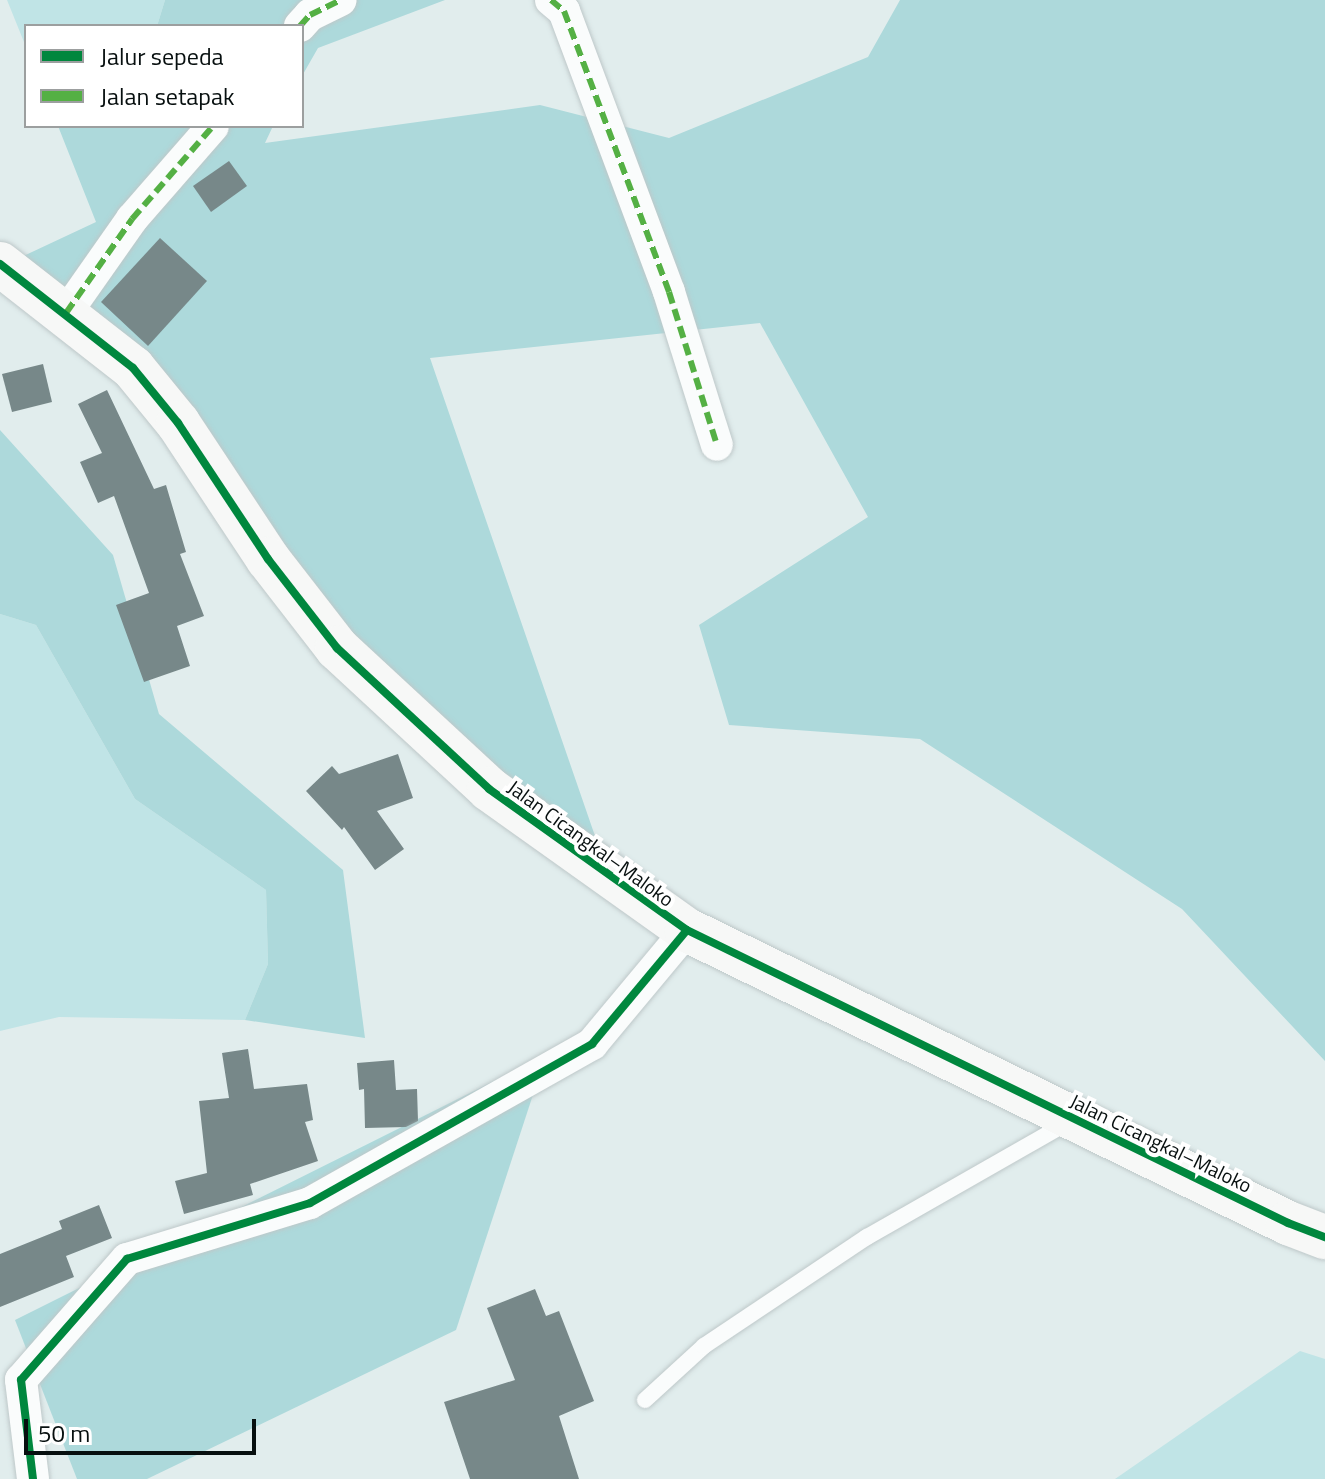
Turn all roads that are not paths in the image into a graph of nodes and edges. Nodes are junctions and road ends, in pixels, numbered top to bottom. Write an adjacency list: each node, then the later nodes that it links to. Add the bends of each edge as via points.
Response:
1 (341, 0): 3 (street)
2 (551, 0): 7 (street, via 564,11 669,292)
3 (302, 24)
4 (211, 128): 6 (street, via 132,219)
5 (0, 264): 6 (street, Jalan Cicangkal–Maloko)
6 (66, 313): 8 (street, Jalan Cicangkal–Maloko, via 133,368 178,423 268,559 337,648 489,789)
7 (717, 445)
8 (687, 930): 9 (street, Jalan Cicangkal–Maloko); 12 (street, via 592,1044 310,1203 127,1259 21,1380)
9 (1074, 1119): 10 (street, Jalan Cicangkal–Maloko); 11 (lane, via 867,1237 704,1346)
10 (1325, 1237)
11 (645, 1400)
12 (33, 1479)

